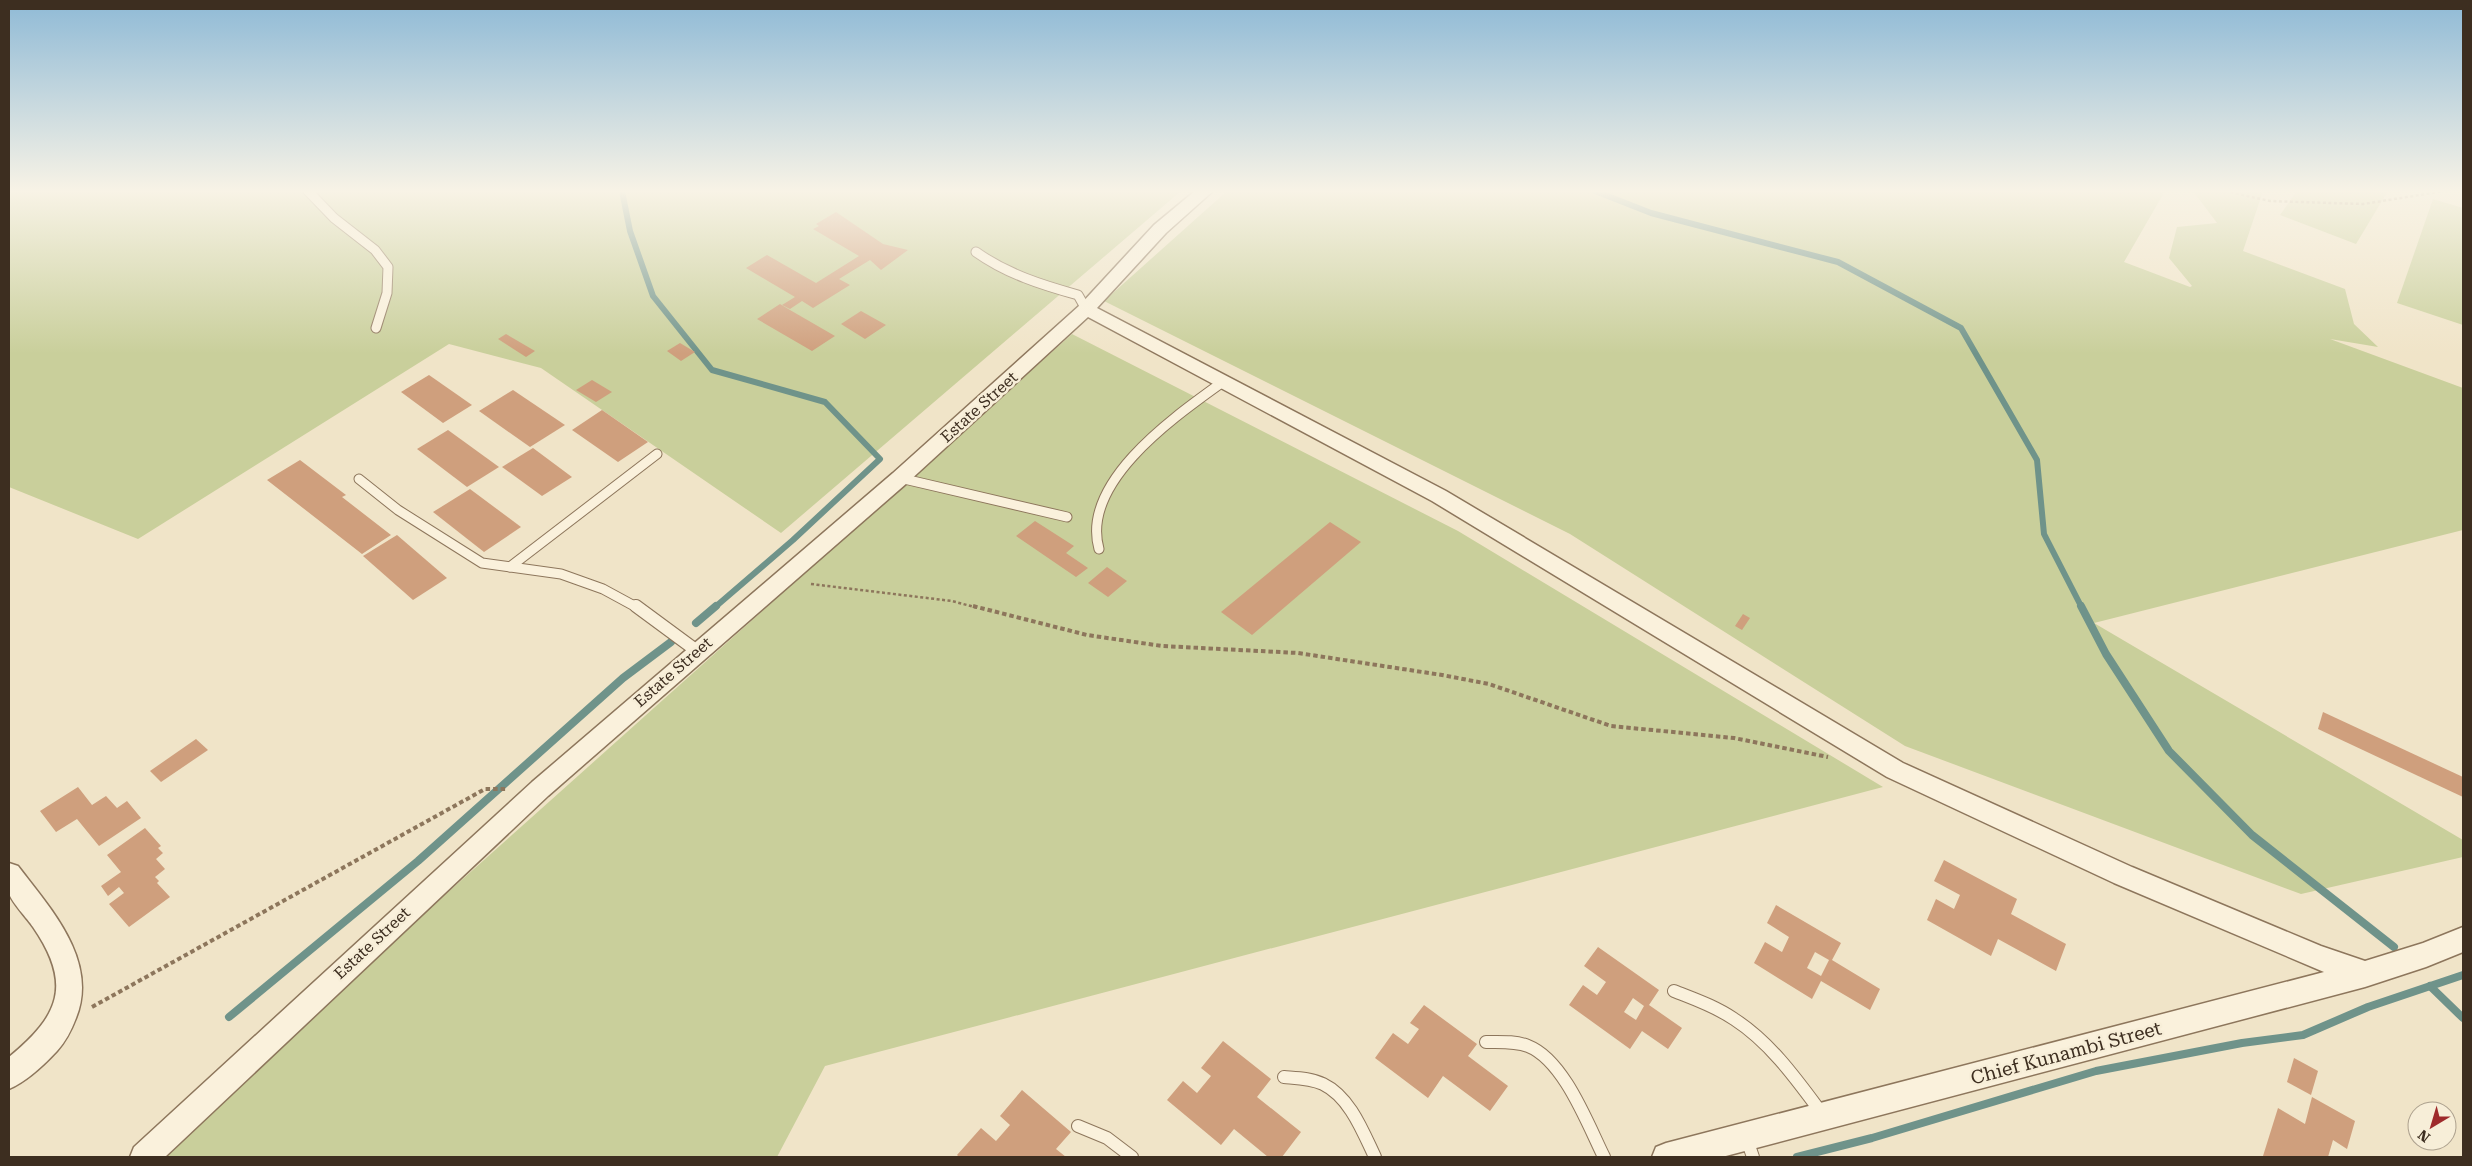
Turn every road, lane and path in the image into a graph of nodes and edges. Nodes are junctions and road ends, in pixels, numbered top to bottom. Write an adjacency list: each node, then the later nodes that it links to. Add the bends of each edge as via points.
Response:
1 (369, 245): 5 (lane, via 388,267 387,293)
2 (1145, 245): 4 (street, Estate Street)
3 (976, 252): 4 (lane, via 1007,271 1051,289 1078,295)
4 (1086, 309): 6 (street); 8 (street, Estate Street)
5 (376, 328)
6 (1224, 381): 11 (lane, via 1168,424 1122,470 1105,497 1097,523 1095,532); 19 (street, via 1439,496 1895,770 2123,875)
7 (657, 454): 12 (lane)
8 (900, 478): 10 (lane); 13 (street, Estate Street)
9 (359, 479): 12 (lane, via 398,510 482,563)
10 (1067, 517)
11 (1099, 549)
12 (510, 566): 14 (lane, via 539,569 582,580 615,595 657,620)
13 (781, 580): 14 (street, Estate Street); 15 (path, via 952,601 1087,635 1162,646 1298,653 1442,675 1489,684 1611,726 1734,738)
14 (697, 651): 16 (street, Estate Street)
15 (1838, 759)
16 (540, 789): 21 (path, via 485,789); 28 (street, Estate Street)
17 (9, 874): 21 (street, via 53,932 69,971 71,996)
18 (2463, 939): 19 (street, Chief Kunambi Street, via 2426,955)
19 (2365, 974): 25 (street, Chief Kunambi Street)
20 (1674, 991): 25 (lane, via 1718,1009 1752,1033 1790,1070)
21 (60, 1024): 23 (street, via 39,1050)
22 (1486, 1042): 31 (lane, via 1529,1046 1546,1056 1557,1069)
23 (9, 1076)
24 (1284, 1077): 30 (lane, via 1314,1080 1334,1092 1356,1117)
25 (1826, 1117): 27 (street, Chief Kunambi Street)
26 (1078, 1126): 29 (lane, via 1101,1133)
27 (1750, 1147): 32 (street, Chief Kunambi Street)
28 (144, 1157)
29 (1132, 1157)
30 (1375, 1157)
31 (1604, 1157)
32 (1666, 1157)

